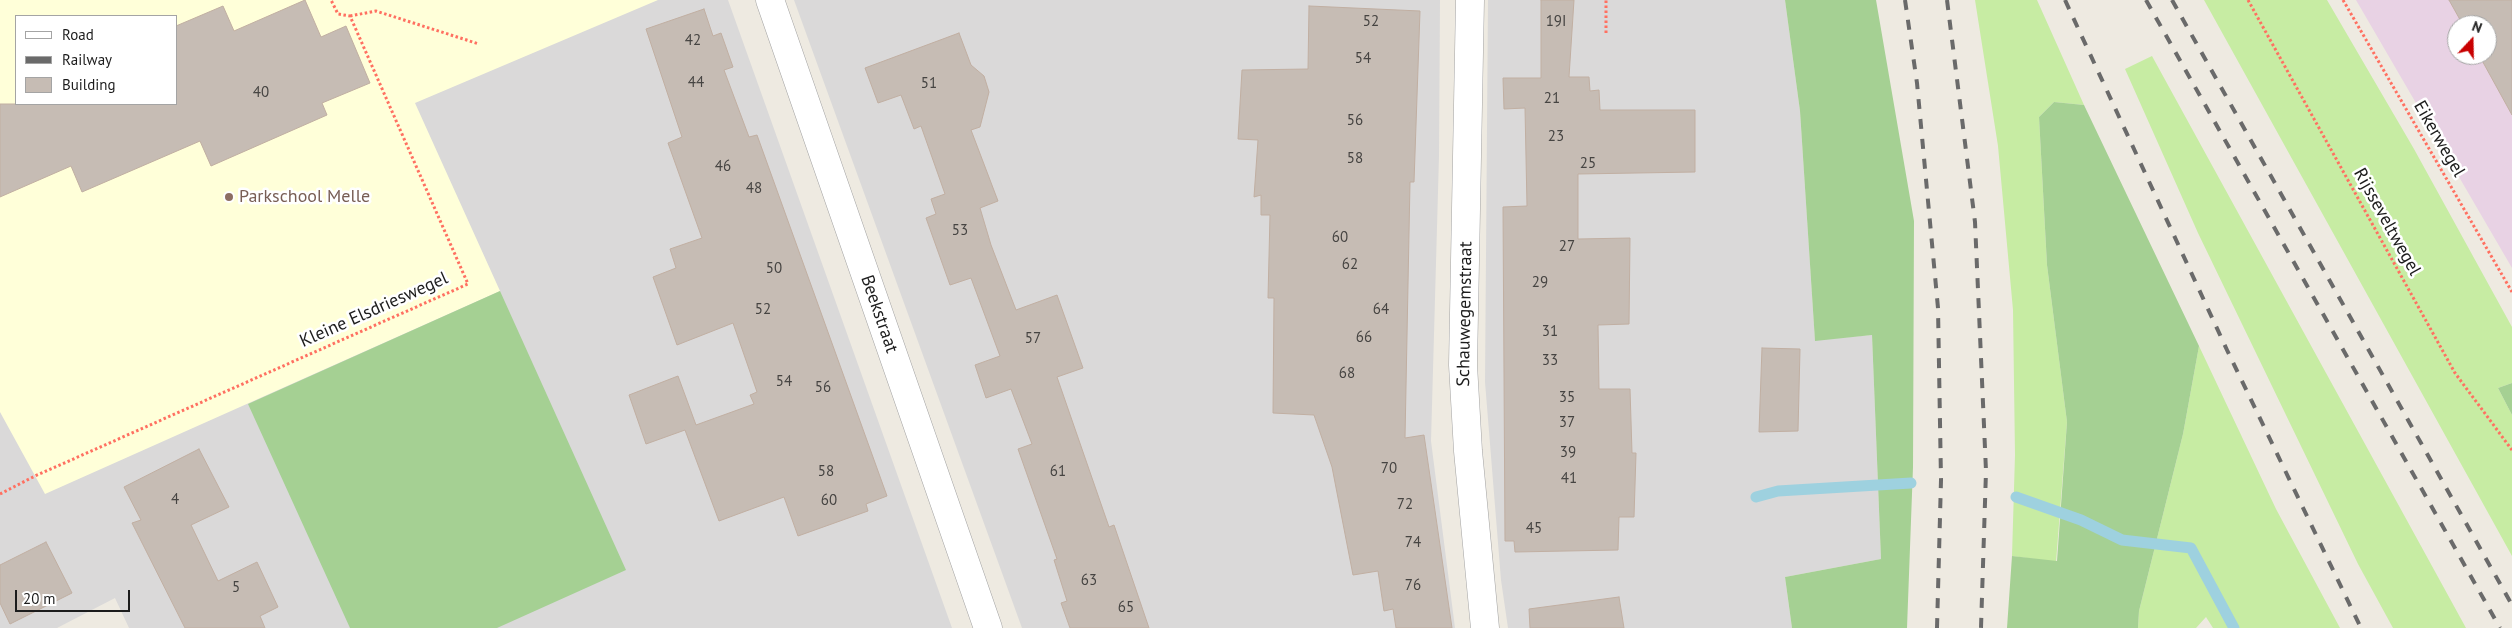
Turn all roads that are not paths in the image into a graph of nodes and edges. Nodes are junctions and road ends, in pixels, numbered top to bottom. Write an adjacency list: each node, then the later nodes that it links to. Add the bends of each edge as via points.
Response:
1 (770, 0): 3 (street, Beekstraat)
2 (1470, 0): 4 (street, Schauwegemstraat, via 1463,365)
3 (988, 628)
4 (1485, 628)

